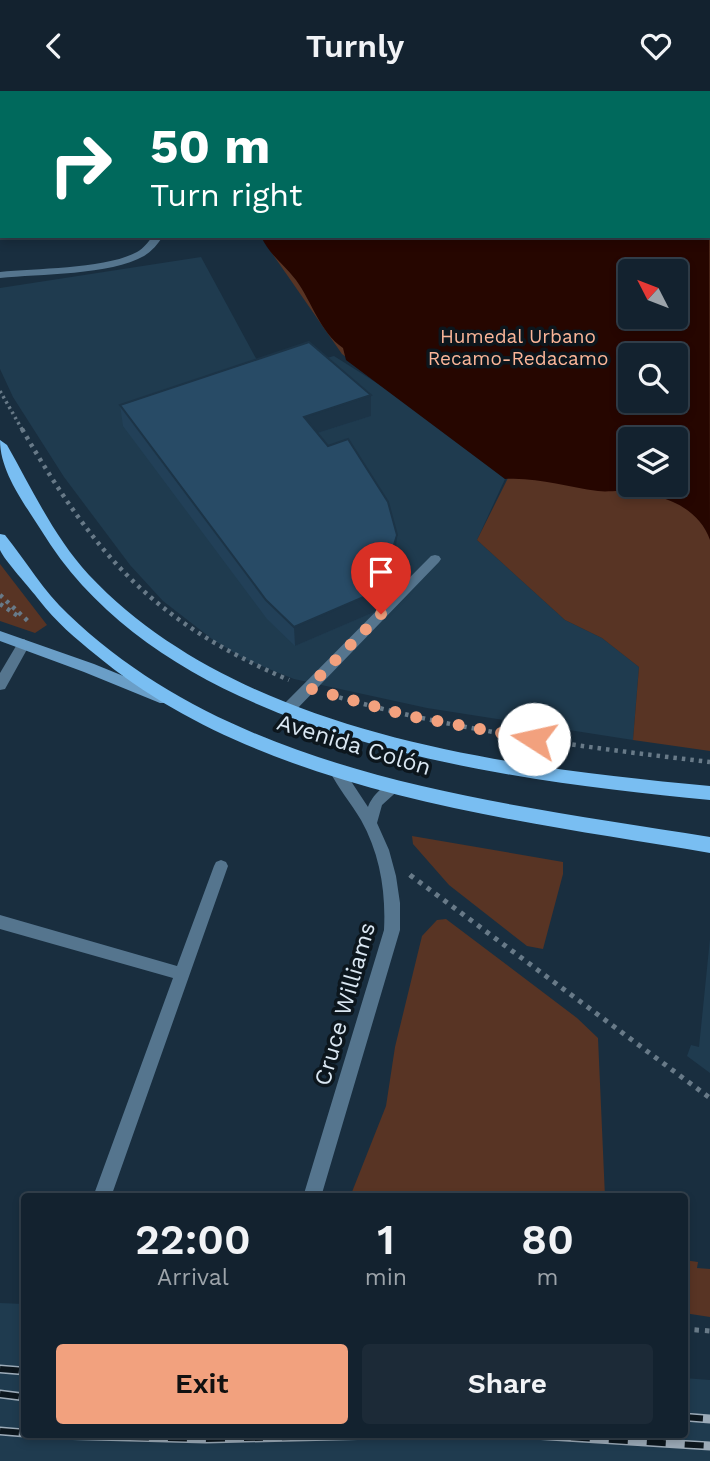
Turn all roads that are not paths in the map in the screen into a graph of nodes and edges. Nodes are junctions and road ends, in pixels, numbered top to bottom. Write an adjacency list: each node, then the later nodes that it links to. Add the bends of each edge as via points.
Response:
1 (157, 238): 2 (street, via 138,255 118,261)
2 (0, 275)
3 (0, 445): 10 (main road, Avenida Colón, via 51,535 107,602 189,663)
4 (0, 539): 9 (main road, via 32,587 70,628 123,670)
5 (435, 559): 10 (street)
6 (0, 636): 7 (main road, Avenida Colón)
7 (24, 644): 8 (street); 9 (main road, Avenida Colón)
8 (0, 685)
9 (187, 708): 11 (main road, Avenida Colón)
10 (288, 709): 13 (main road, Avenida Colón, via 401,744 496,765)
11 (336, 770): 12 (main road, Avenida Colón); 14 (street, Cruce Williams)
12 (396, 786): 14 (street, via 376,802); 15 (main road, Avenida Colón)
13 (710, 793)
14 (370, 824): 20 (street, Cruce Williams, via 393,895 392,930)
15 (710, 845)
16 (221, 866): 18 (street)
17 (0, 922): 18 (street)
18 (182, 974): 19 (street)
19 (103, 1193)
20 (313, 1193)

